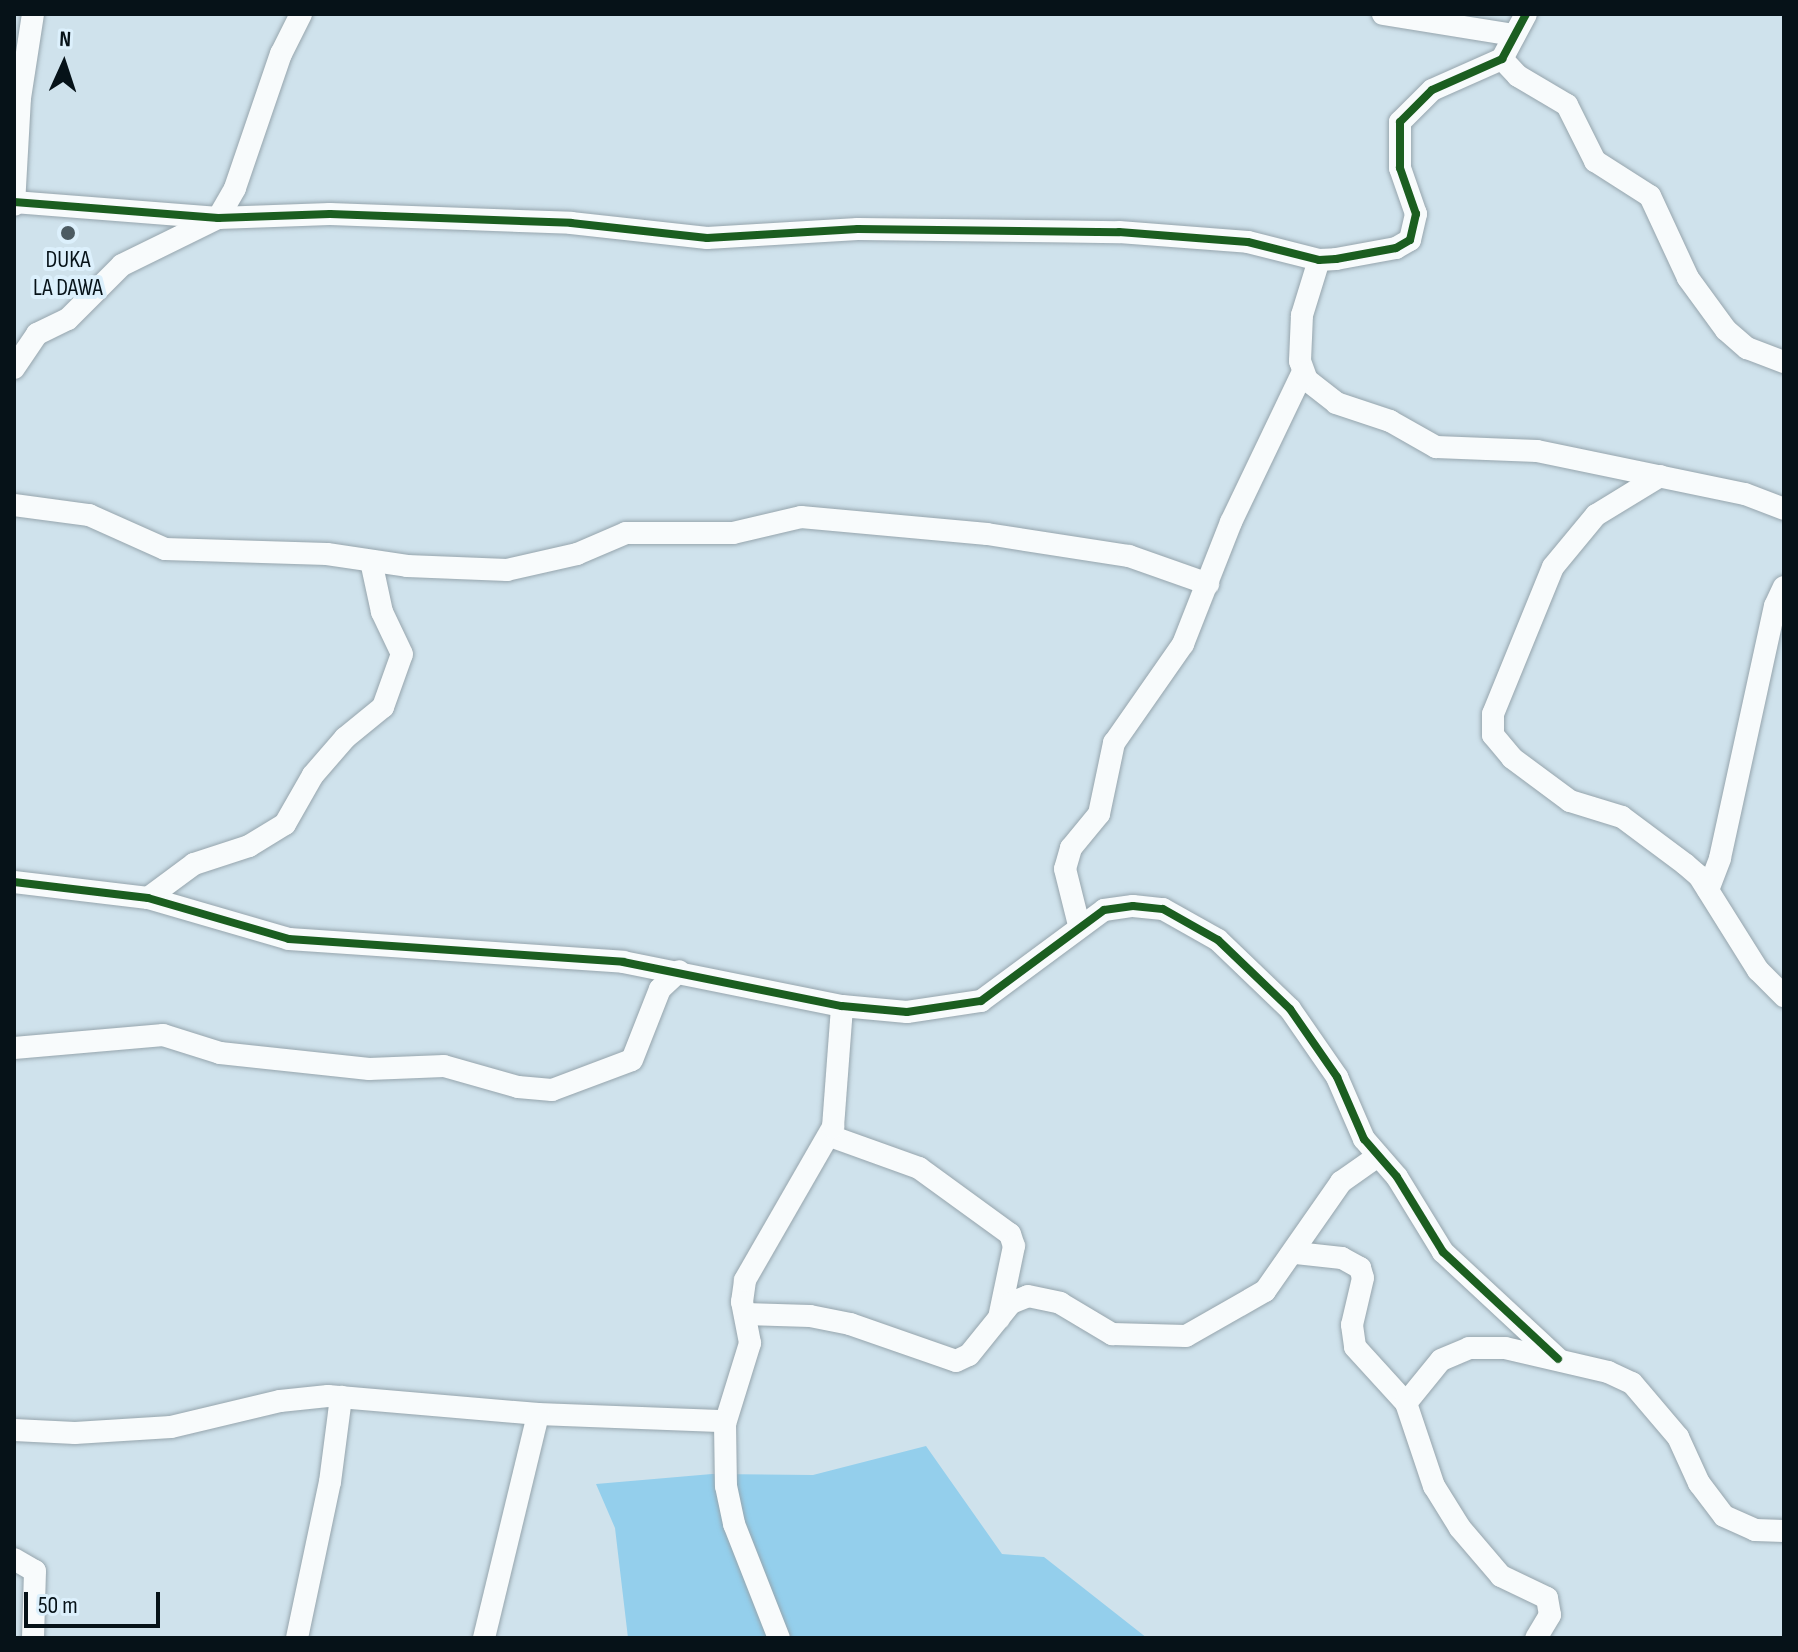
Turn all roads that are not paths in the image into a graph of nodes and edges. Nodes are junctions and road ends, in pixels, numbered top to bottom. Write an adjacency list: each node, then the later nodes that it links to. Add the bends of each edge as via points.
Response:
1 (33, 14): 7 (street, via 20,98)
2 (301, 14): 8 (street, via 275,69 235,188)
3 (1383, 14): 5 (street)
4 (1526, 14): 5 (street)
5 (1514, 35): 6 (street)
6 (1502, 59): 9 (street, via 1432,90 1400,122 1400,168 1416,214 1410,240 1386,250); 10 (street, via 1518,76 1567,105 1595,161 1650,196 1688,278 1726,330 1747,348)
7 (14, 204): 8 (street)
8 (218, 218): 9 (street, via 330,214 571,223 707,238 858,229 1119,232 1248,242); 11 (street, via 122,265 68,319 37,334)
9 (1319, 260): 12 (street, via 1302,315)
10 (1784, 362)
11 (14, 368)
12 (1303, 372): 13 (street, via 1336,403 1390,421 1436,447 1537,451); 17 (street, via 1231,522)
13 (1660, 476): 15 (street); 20 (street, via 1596,515 1571,540 1553,567 1492,726 1497,744 1512,758 1570,801 1640,827 1699,876)
14 (14, 505): 16 (street, via 89,515 165,549 327,554)
15 (1784, 509)
16 (371, 561): 17 (street, via 513,570 577,554 626,533 733,533 801,517 987,534 1129,556); 21 (street, via 382,612 402,654 383,707 345,738 313,775 285,824 249,846 194,864)
17 (1208, 584): 22 (street, via 1176,658 1114,743 1099,814 1068,857 1066,885)
18 (1784, 587): 20 (street, via 1775,606 1720,858)
19 (14, 882): 21 (street)
20 (1708, 890): 24 (street, via 1758,970)
21 (148, 898): 23 (street, via 289,939 574,958)
22 (1079, 925): 25 (street, via 974,1003 907,1012); 28 (street, via 1104,910 1133,906 1181,915 1218,940 1310,1033)
23 (679, 971): 25 (street); 26 (street, via 660,989 632,1060 552,1090 518,1087 454,1067 369,1069 220,1053 163,1035)
24 (1784, 996)
25 (842, 1006): 27 (street, via 838,1098)
26 (14, 1048)
27 (830, 1136): 30 (street, via 745,1280); 31 (street, via 919,1168 1010,1234 1014,1246)
28 (1378, 1156): 29 (street, via 1341,1182); 32 (street, via 1443,1252)
29 (1296, 1253): 31 (street, via 1265,1291 1186,1336 1112,1334 1042,1296 1019,1299); 34 (street, via 1350,1260 1360,1268 1363,1278 1352,1325 1355,1347)
30 (745, 1314): 31 (street, via 810,1316 850,1324 956,1361 969,1355); 36 (street, via 750,1343)
31 (999, 1318)
32 (1558, 1359): 34 (street, via 1496,1347 1458,1351 1433,1368); 38 (street, via 1632,1383 1682,1443 1699,1483 1724,1516 1755,1530)
33 (341, 1397): 35 (street); 37 (street, via 280,1401 171,1427 75,1433); 41 (street, via 330,1482)
34 (1406, 1403): 44 (street, via 1441,1501 1495,1571 1547,1598 1550,1615)
35 (538, 1414): 36 (street, via 680,1417); 42 (street)
36 (725, 1424): 43 (street, via 726,1486 734,1524)
37 (14, 1430)
38 (1784, 1531)
39 (14, 1559): 40 (street, via 35,1571)
40 (33, 1638)
41 (297, 1638)
42 (484, 1638)
43 (779, 1638)
44 (1536, 1638)

